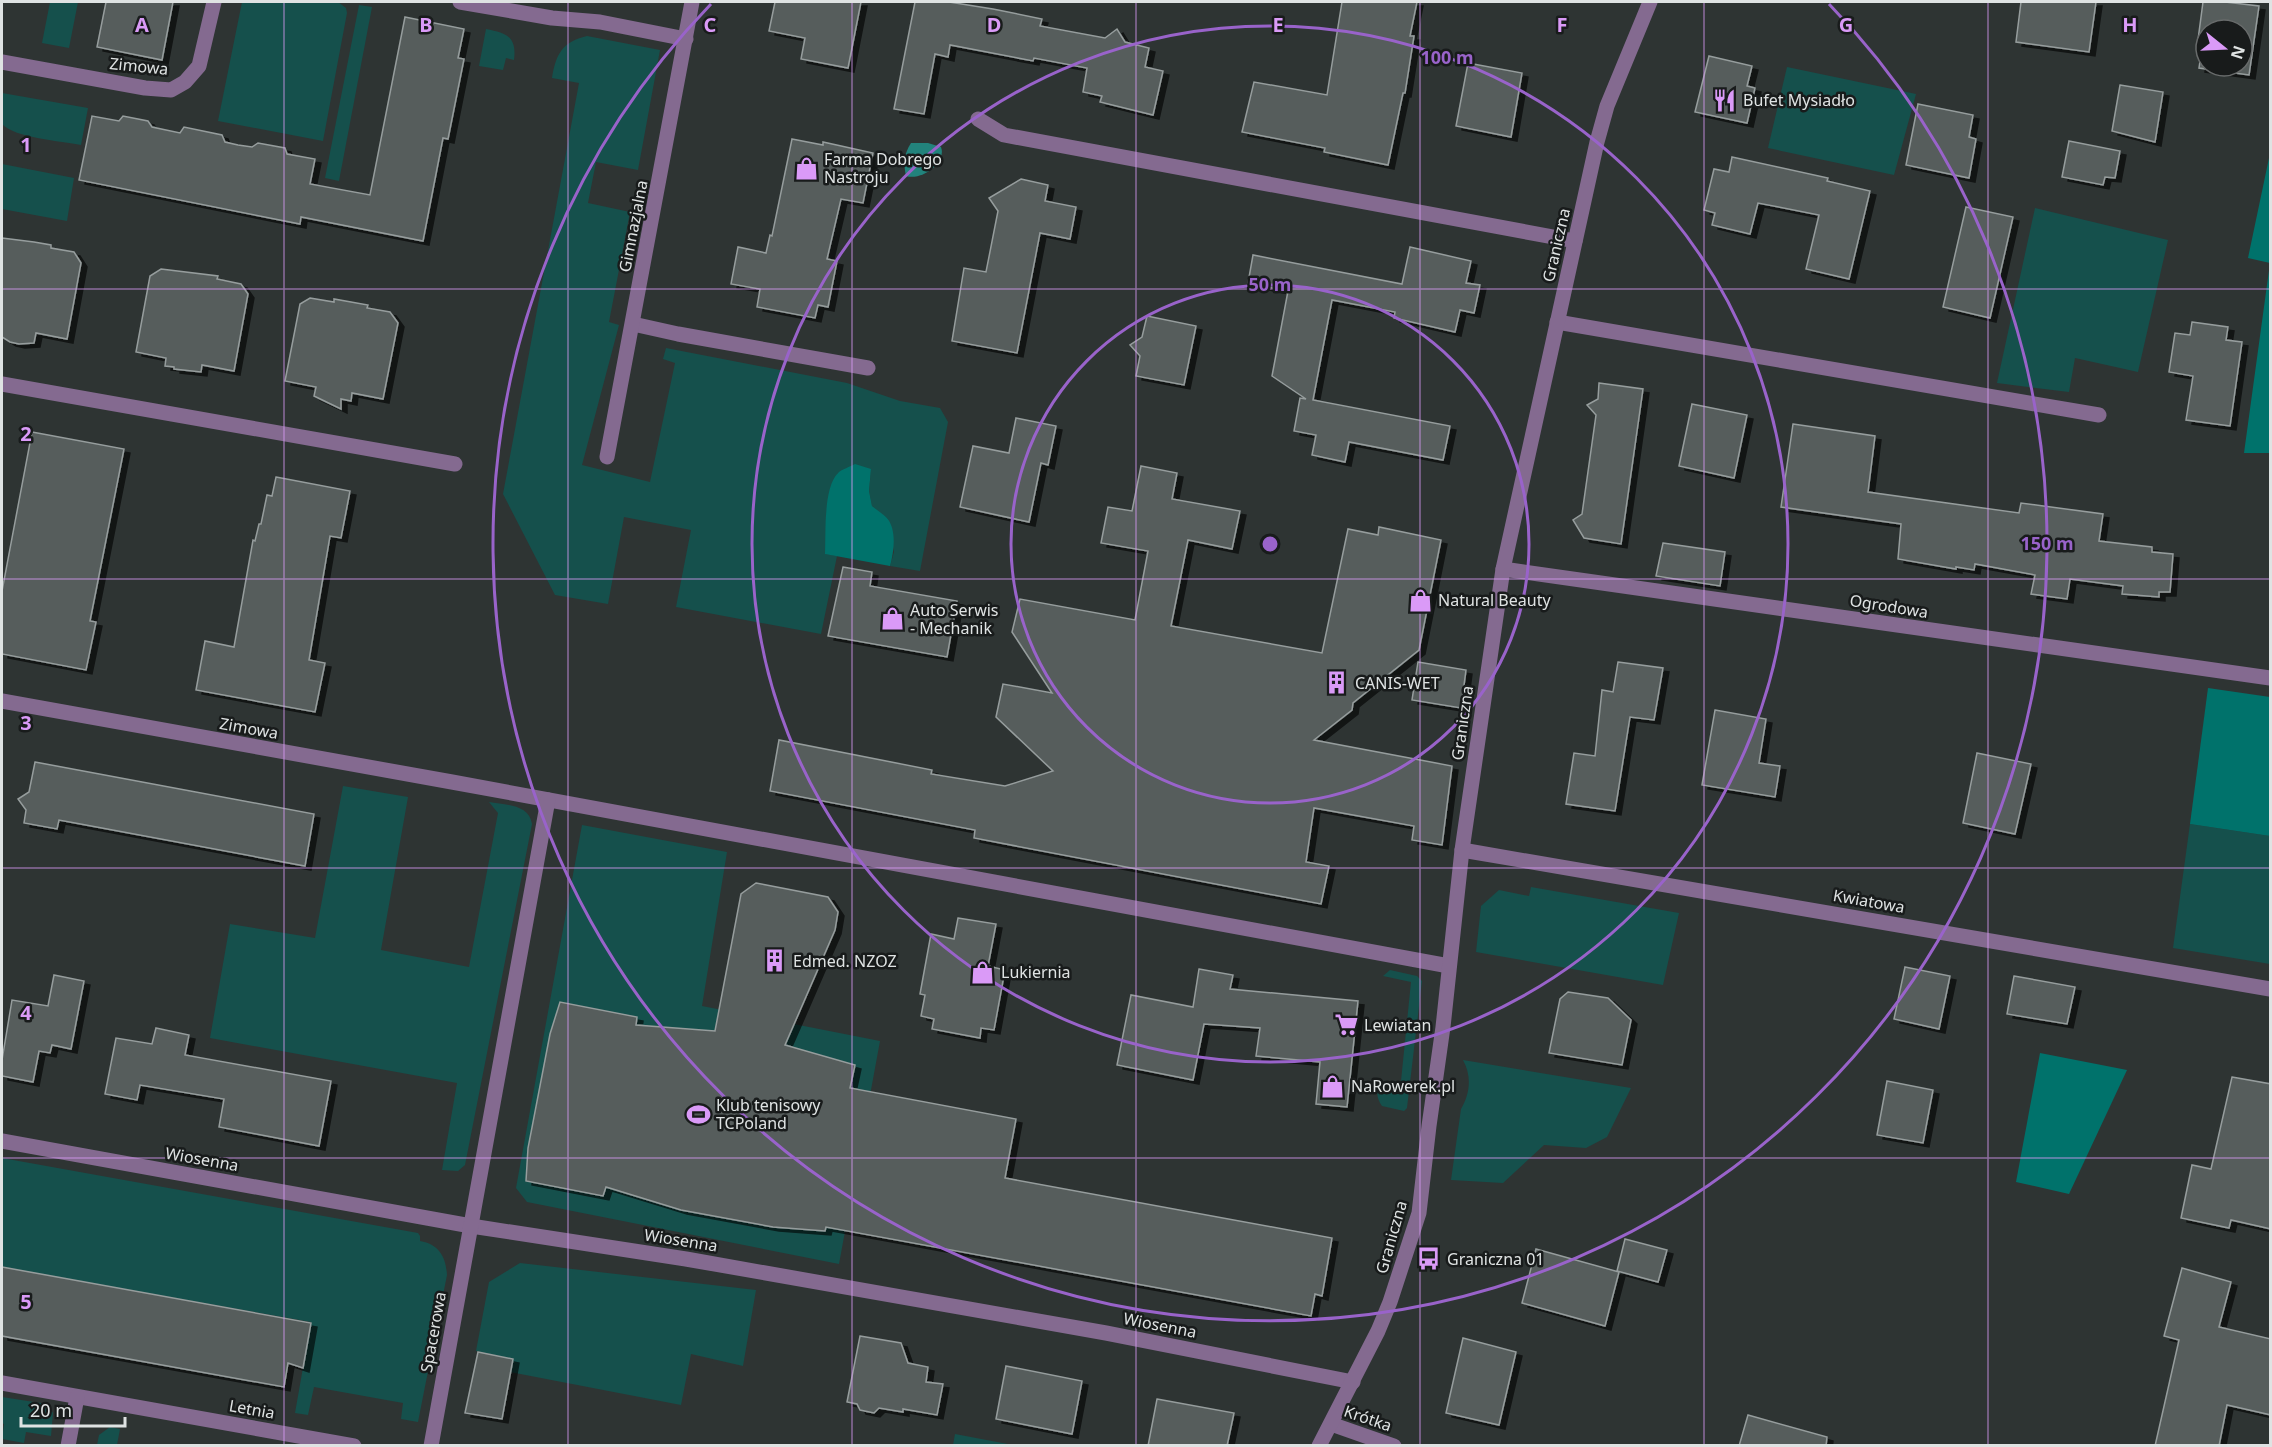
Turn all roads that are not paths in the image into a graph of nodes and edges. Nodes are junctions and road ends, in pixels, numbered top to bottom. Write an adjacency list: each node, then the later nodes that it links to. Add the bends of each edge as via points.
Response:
1 (214, 2): 6 (street, Zimowa, via 199,66 185,82 171,90)
2 (460, 2): 5 (street)
3 (692, 2): 5 (street, Gimnazjalna)
4 (1650, 2): 8 (street, Graniczna, via 1607,106)
5 (686, 39): 10 (street, Gimnazjalna)
6 (2, 62)
7 (978, 119): 8 (street, via 1004,135)
8 (1575, 241): 9 (street, Graniczna)
9 (1557, 322): 13 (street); 16 (street, Graniczna)
10 (633, 324): 11 (street); 14 (street, Gimnazjalna)
11 (867, 368)
12 (2, 384): 15 (street)
13 (2099, 415)
14 (607, 457)
15 (455, 464)
16 (1503, 569): 17 (street, Ogrodowa); 20 (street, Graniczna)
17 (2271, 678)
18 (2, 701): 19 (street, Zimowa)
19 (548, 800): 21 (street, Zimowa); 24 (street, Spacerowa)
20 (1462, 850): 21 (street, Graniczna); 22 (street, Kwiatowa)
21 (1449, 966): 25 (street, Graniczna, via 1419,1213 1390,1302)
22 (2271, 989)
23 (2, 1141): 24 (street, Wiosenna)
24 (471, 1226): 25 (street, Wiosenna, via 1125,1336); 31 (street, Spacerowa)
25 (1353, 1382): 28 (street, Graniczna)
26 (2, 1383): 27 (street, Letnia)
27 (77, 1397): 29 (street); 30 (street, Letnia)
28 (1331, 1424): 32 (street, Graniczna); 33 (street, Krótka)
29 (68, 1446)
30 (354, 1446)
31 (431, 1446)
32 (1318, 1446)
33 (1394, 1446)

